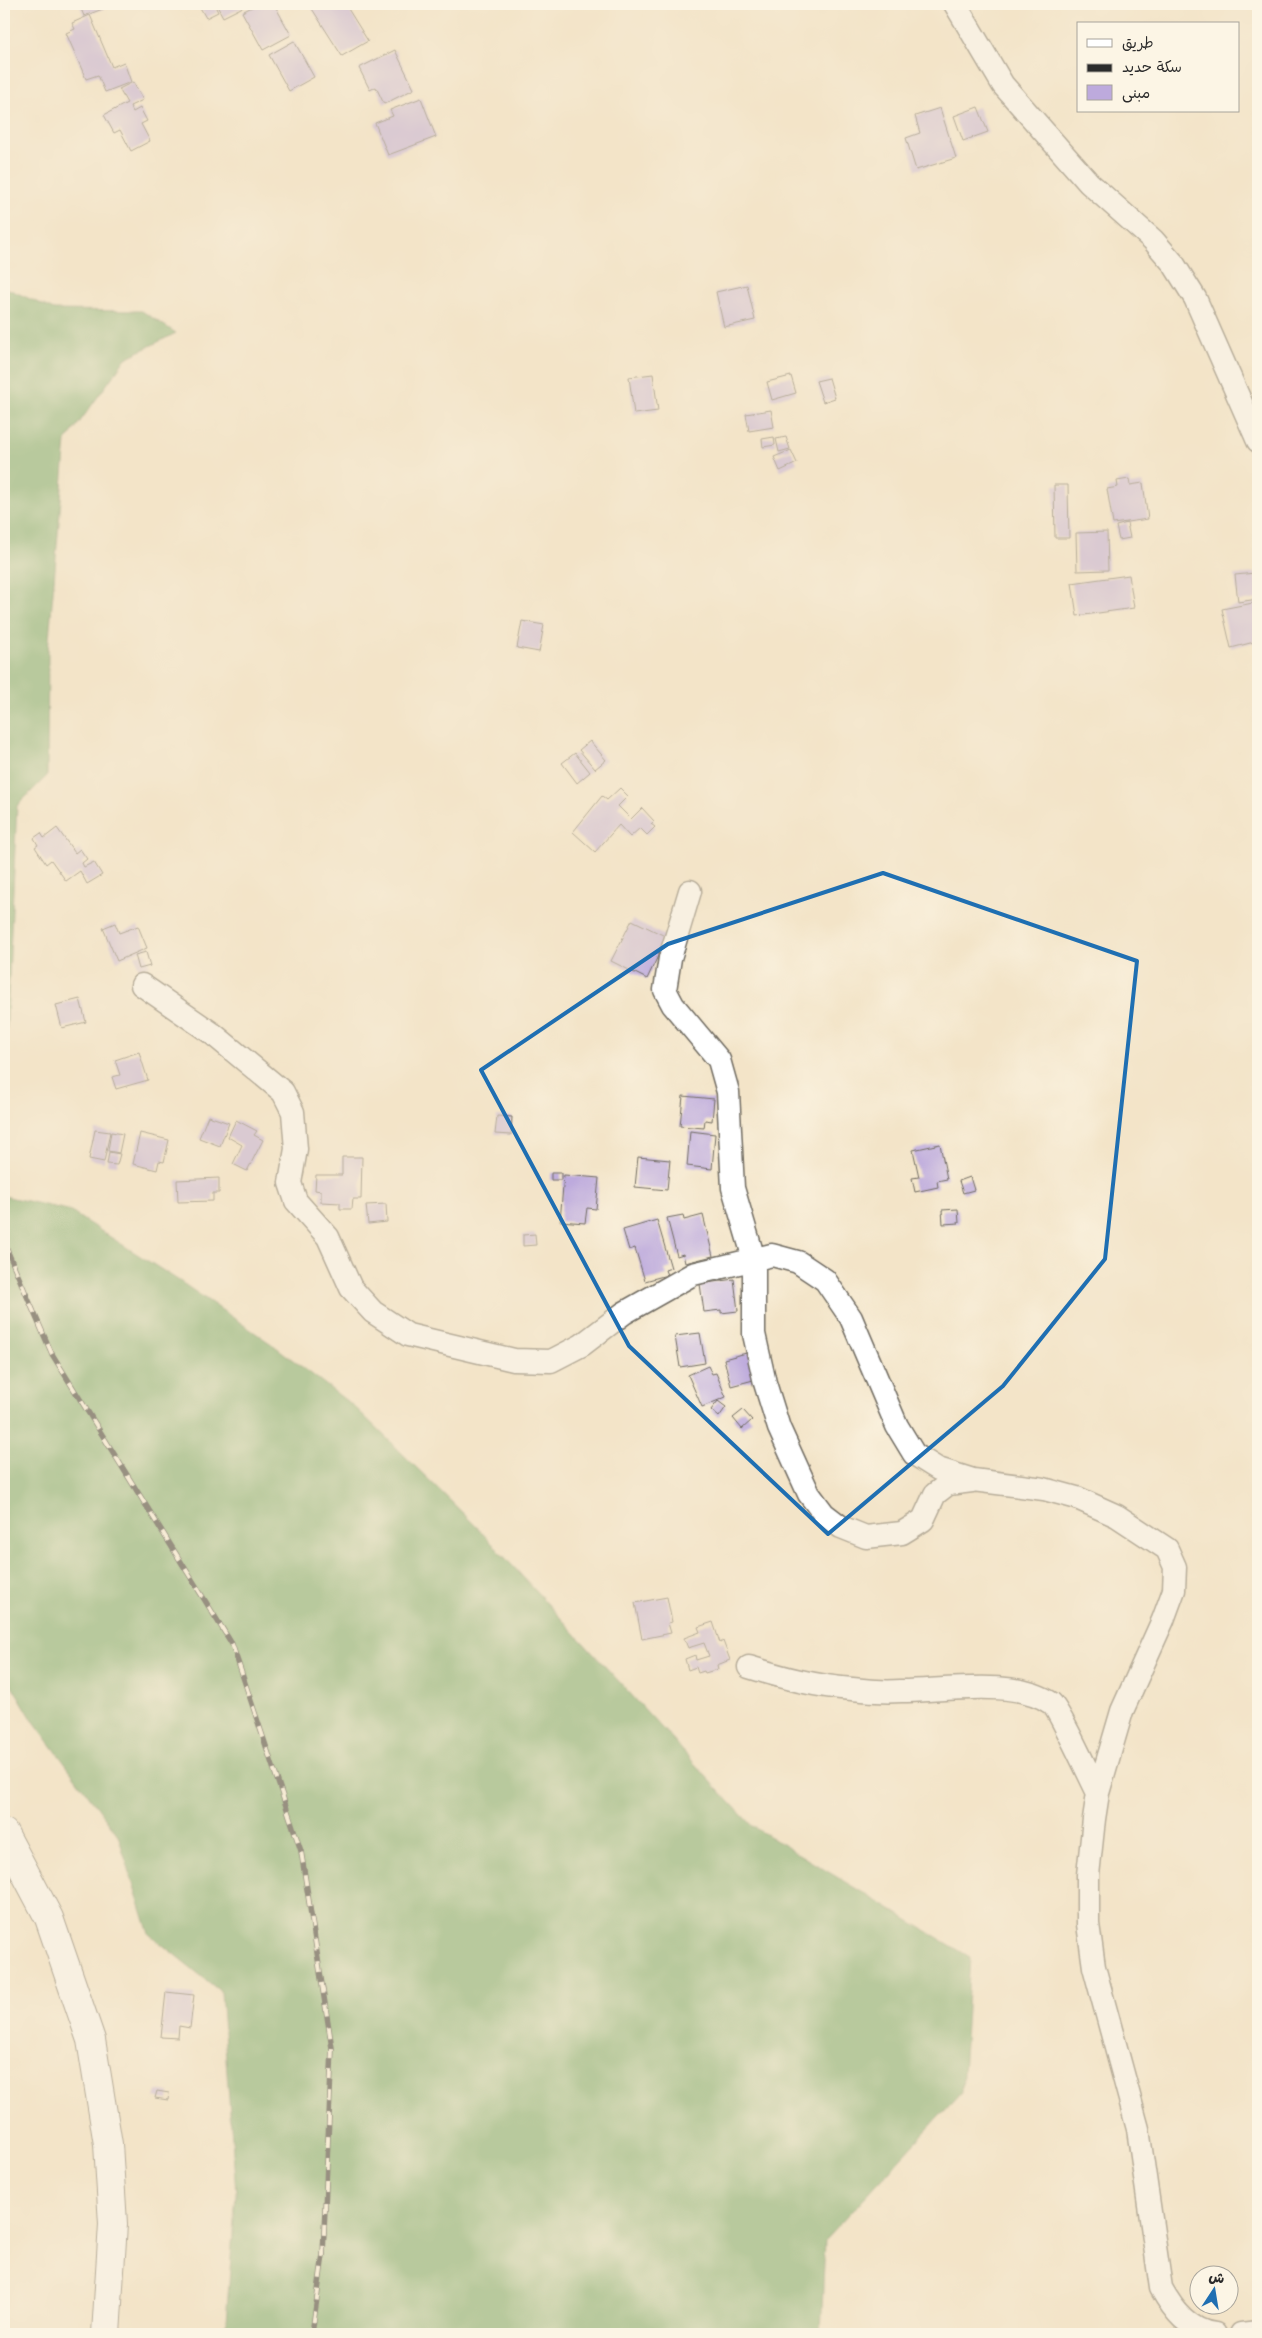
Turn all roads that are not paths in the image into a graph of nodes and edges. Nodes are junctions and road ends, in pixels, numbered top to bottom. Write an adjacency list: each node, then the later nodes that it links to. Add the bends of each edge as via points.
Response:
1 (955, 4): 2 (street, via 1003,85 1089,184 1153,240 1173,262 1195,298)
2 (1258, 441)
3 (690, 890): 5 (street, via 664,990 719,1060 728,1092 733,1188)
4 (142, 984): 5 (street, via 213,1034 283,1092 293,1112 296,1149 290,1183 296,1201 328,1237 351,1288 373,1312 408,1335 514,1360 551,1361 582,1345 624,1313 692,1274)
5 (754, 1259): 6 (street, via 772,1255 798,1262 825,1280 851,1318 897,1426 914,1454 938,1469); 6 (street, via 754,1334 765,1383 779,1428 809,1494 824,1514 866,1537 902,1533 923,1520 935,1494 948,1484)
6 (973, 1480): 8 (street, via 1044,1488 1077,1498 1117,1516 1167,1549 1175,1567 1174,1590 1122,1711)
7 (749, 1667): 8 (street, via 807,1684 852,1690 900,1692 978,1688 1036,1694 1053,1704)
8 (1098, 1793): 12 (street, via 1088,1875 1088,1924 1094,1966 1138,2128 1162,2288 1171,2306 1184,2320 1204,2333)
9 (4, 1833): 11 (main road, via 50,1918 91,2040 108,2144 114,2224)
10 (1258, 2332): 13 (street)
11 (106, 2334)
12 (1215, 2334)
13 (1241, 2334)

